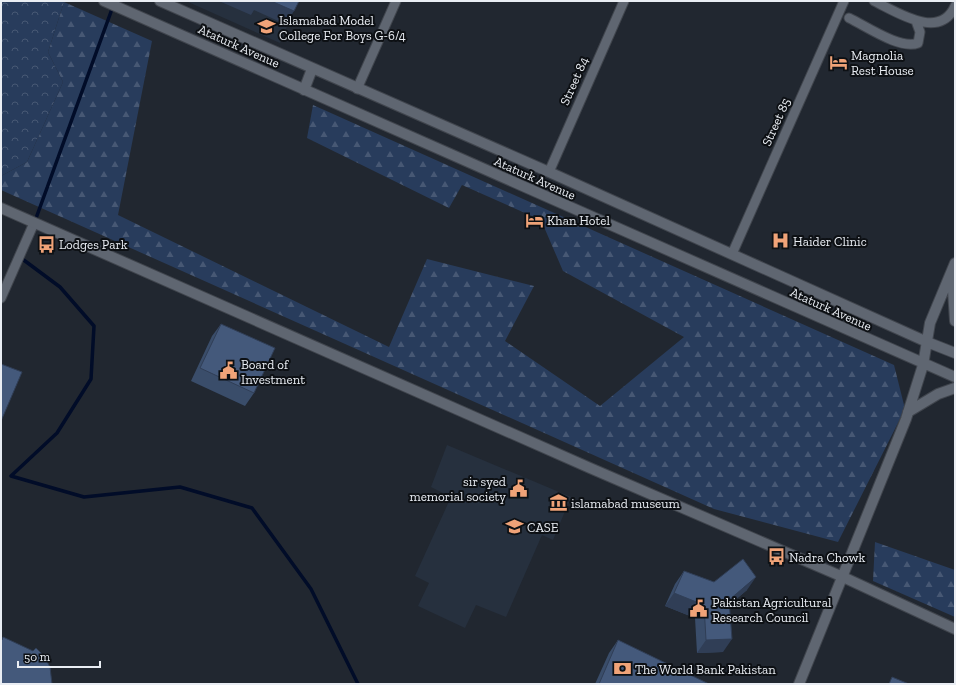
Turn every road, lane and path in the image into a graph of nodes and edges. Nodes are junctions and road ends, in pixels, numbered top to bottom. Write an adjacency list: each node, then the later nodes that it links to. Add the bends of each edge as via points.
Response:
1 (104, 1): 12 (street, Ataturk Avenue)
2 (160, 1): 10 (street, Ataturk Avenue)
3 (396, 1): 11 (street)
4 (624, 1): 13 (street, Street 84)
5 (844, 1): 16 (street, Street 85)
6 (874, 1): 9 (street)
7 (955, 6): 9 (street, via 941,21)
8 (849, 18): 9 (street, via 902,44 918,43 920,32)
9 (916, 21)
10 (312, 69): 11 (street, Ataturk Avenue); 12 (street)
11 (357, 89): 13 (street, Ataturk Avenue)
12 (304, 90): 22 (street, Ataturk Avenue)
13 (549, 172): 16 (street, Ataturk Avenue)
14 (1, 208): 15 (street)
15 (34, 223): 18 (street); 26 (street)
16 (732, 254): 20 (street, Ataturk Avenue)
17 (953, 267): 19 (street, via 952,297); 20 (street, via 933,312)
18 (1, 298)
19 (955, 321)
20 (927, 342): 21 (street, Ataturk Avenue); 22 (street)
21 (955, 353)
22 (923, 365): 23 (street, Ataturk Avenue); 25 (street)
23 (955, 377)
24 (955, 388): 25 (street, via 938,394)
25 (908, 412): 26 (street)
26 (842, 577): 27 (street); 28 (street)
27 (955, 629)
28 (799, 684)

